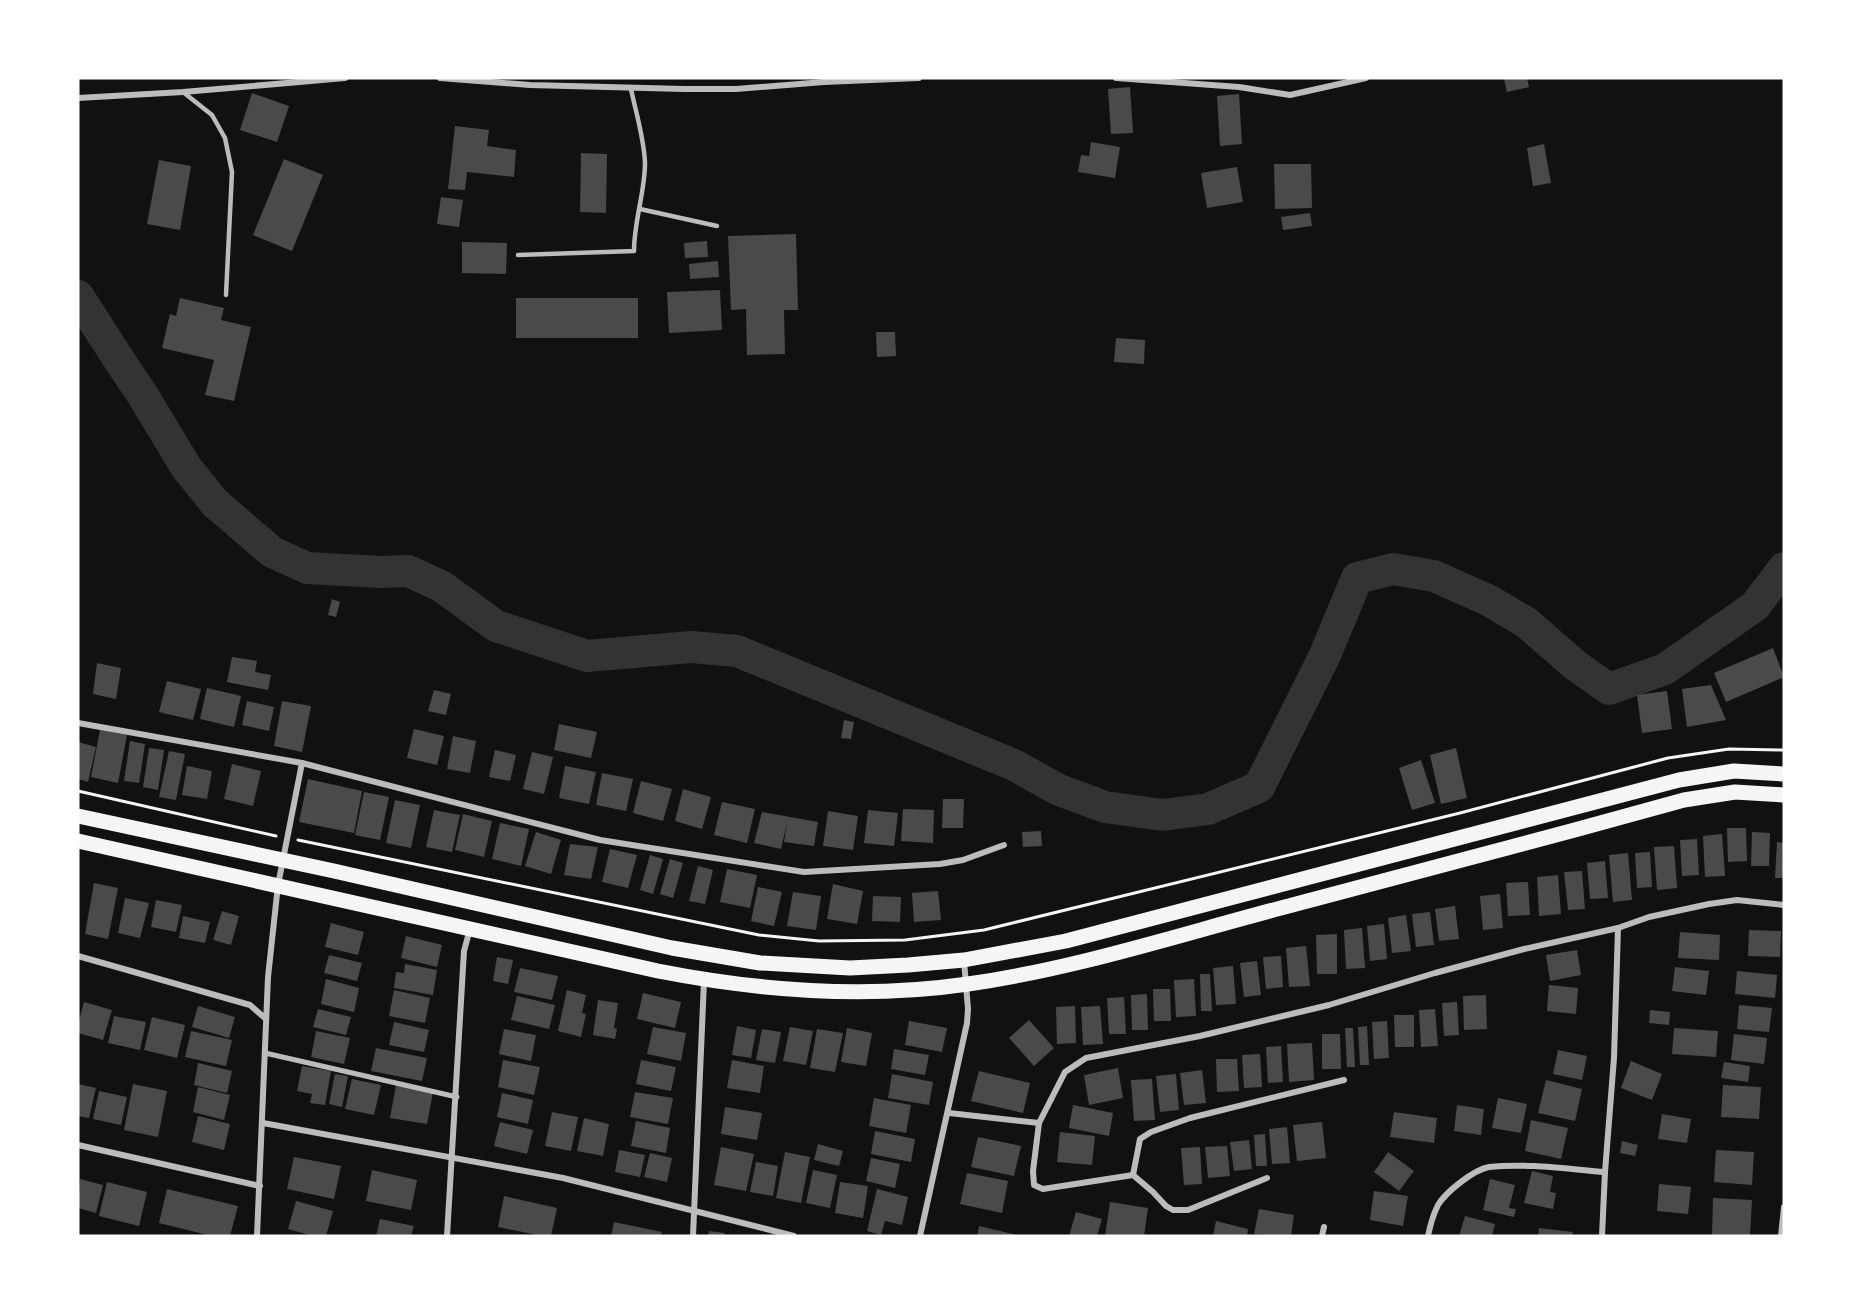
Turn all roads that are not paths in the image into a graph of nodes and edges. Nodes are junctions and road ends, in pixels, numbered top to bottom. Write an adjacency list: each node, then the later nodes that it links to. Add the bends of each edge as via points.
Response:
1 (345, 78): 9 (street)
2 (440, 78): 8 (street)
3 (919, 78): 8 (street, via 736,89)
4 (1116, 78): 7 (street)
5 (1239, 78): 7 (street)
6 (1366, 78): 7 (street, via 1290,94)
7 (1239, 87)
8 (631, 89): 11 (lane, via 645,162)
9 (183, 92): 10 (street); 14 (lane, via 212,116 225,138 232,172)
10 (78, 98)
11 (640, 209): 12 (lane); 13 (lane, via 634,229 634,250)
12 (717, 226)
13 (518, 255)
14 (226, 295)
15 (78, 723): 16 (street)
16 (302, 763): 21 (street, via 600,840 804,872 940,864); 22 (street)
17 (1784, 774): 28 (main road, via 1734,771 1688,778 1066,940)
18 (1784, 795): 30 (main road, via 1735,792 1684,800 1062,966)
19 (78, 816): 22 (main road)
20 (78, 841): 23 (main road)
21 (1004, 845)
22 (282, 861): 23 (street); 28 (main road, via 716,956 850,968)
23 (278, 885): 26 (main road); 31 (street)
24 (1784, 905): 25 (street, via 1737,900 1649,917)
25 (1618, 928): 37 (street, via 1447,970 1329,1005 1086,1058 1065,1072); 40 (street)
26 (470, 929): 29 (main road); 34 (street, via 464,951)
27 (78, 956): 31 (street, via 250,1005)
28 (964, 960): 30 (street)
29 (704, 980): 30 (main road, via 786,990 845,992); 45 (street)
30 (966, 984): 35 (street, via 967,1023)
31 (266, 1019): 32 (street)
32 (265, 1053): 34 (street); 36 (street)
33 (1344, 1080): 41 (street, via 1190,1118 1151,1132 1140,1139)
34 (457, 1097): 39 (street)
35 (949, 1113): 37 (street); 51 (street)
36 (263, 1123): 39 (street); 43 (street)
37 (1039, 1123): 41 (street, via 1033,1171 1034,1185 1043,1190)
38 (78, 1145): 43 (street)
39 (453, 1158): 45 (street, via 563,1178); 48 (street)
40 (1605, 1172): 53 (street, via 1487,1167 1451,1190 1438,1205); 54 (street)
41 (1133, 1175): 42 (street, via 1173,1210 1188,1210)
42 (1267, 1179)
43 (260, 1186): 47 (street)
44 (1784, 1206): 55 (street)
45 (695, 1210): 49 (street); 50 (street)
46 (1324, 1227): 52 (street)
47 (257, 1236)
48 (447, 1236)
49 (693, 1236)
50 (794, 1236)
51 (920, 1236)
52 (1322, 1236)
53 (1428, 1236)
54 (1602, 1236)
55 (1781, 1236)

